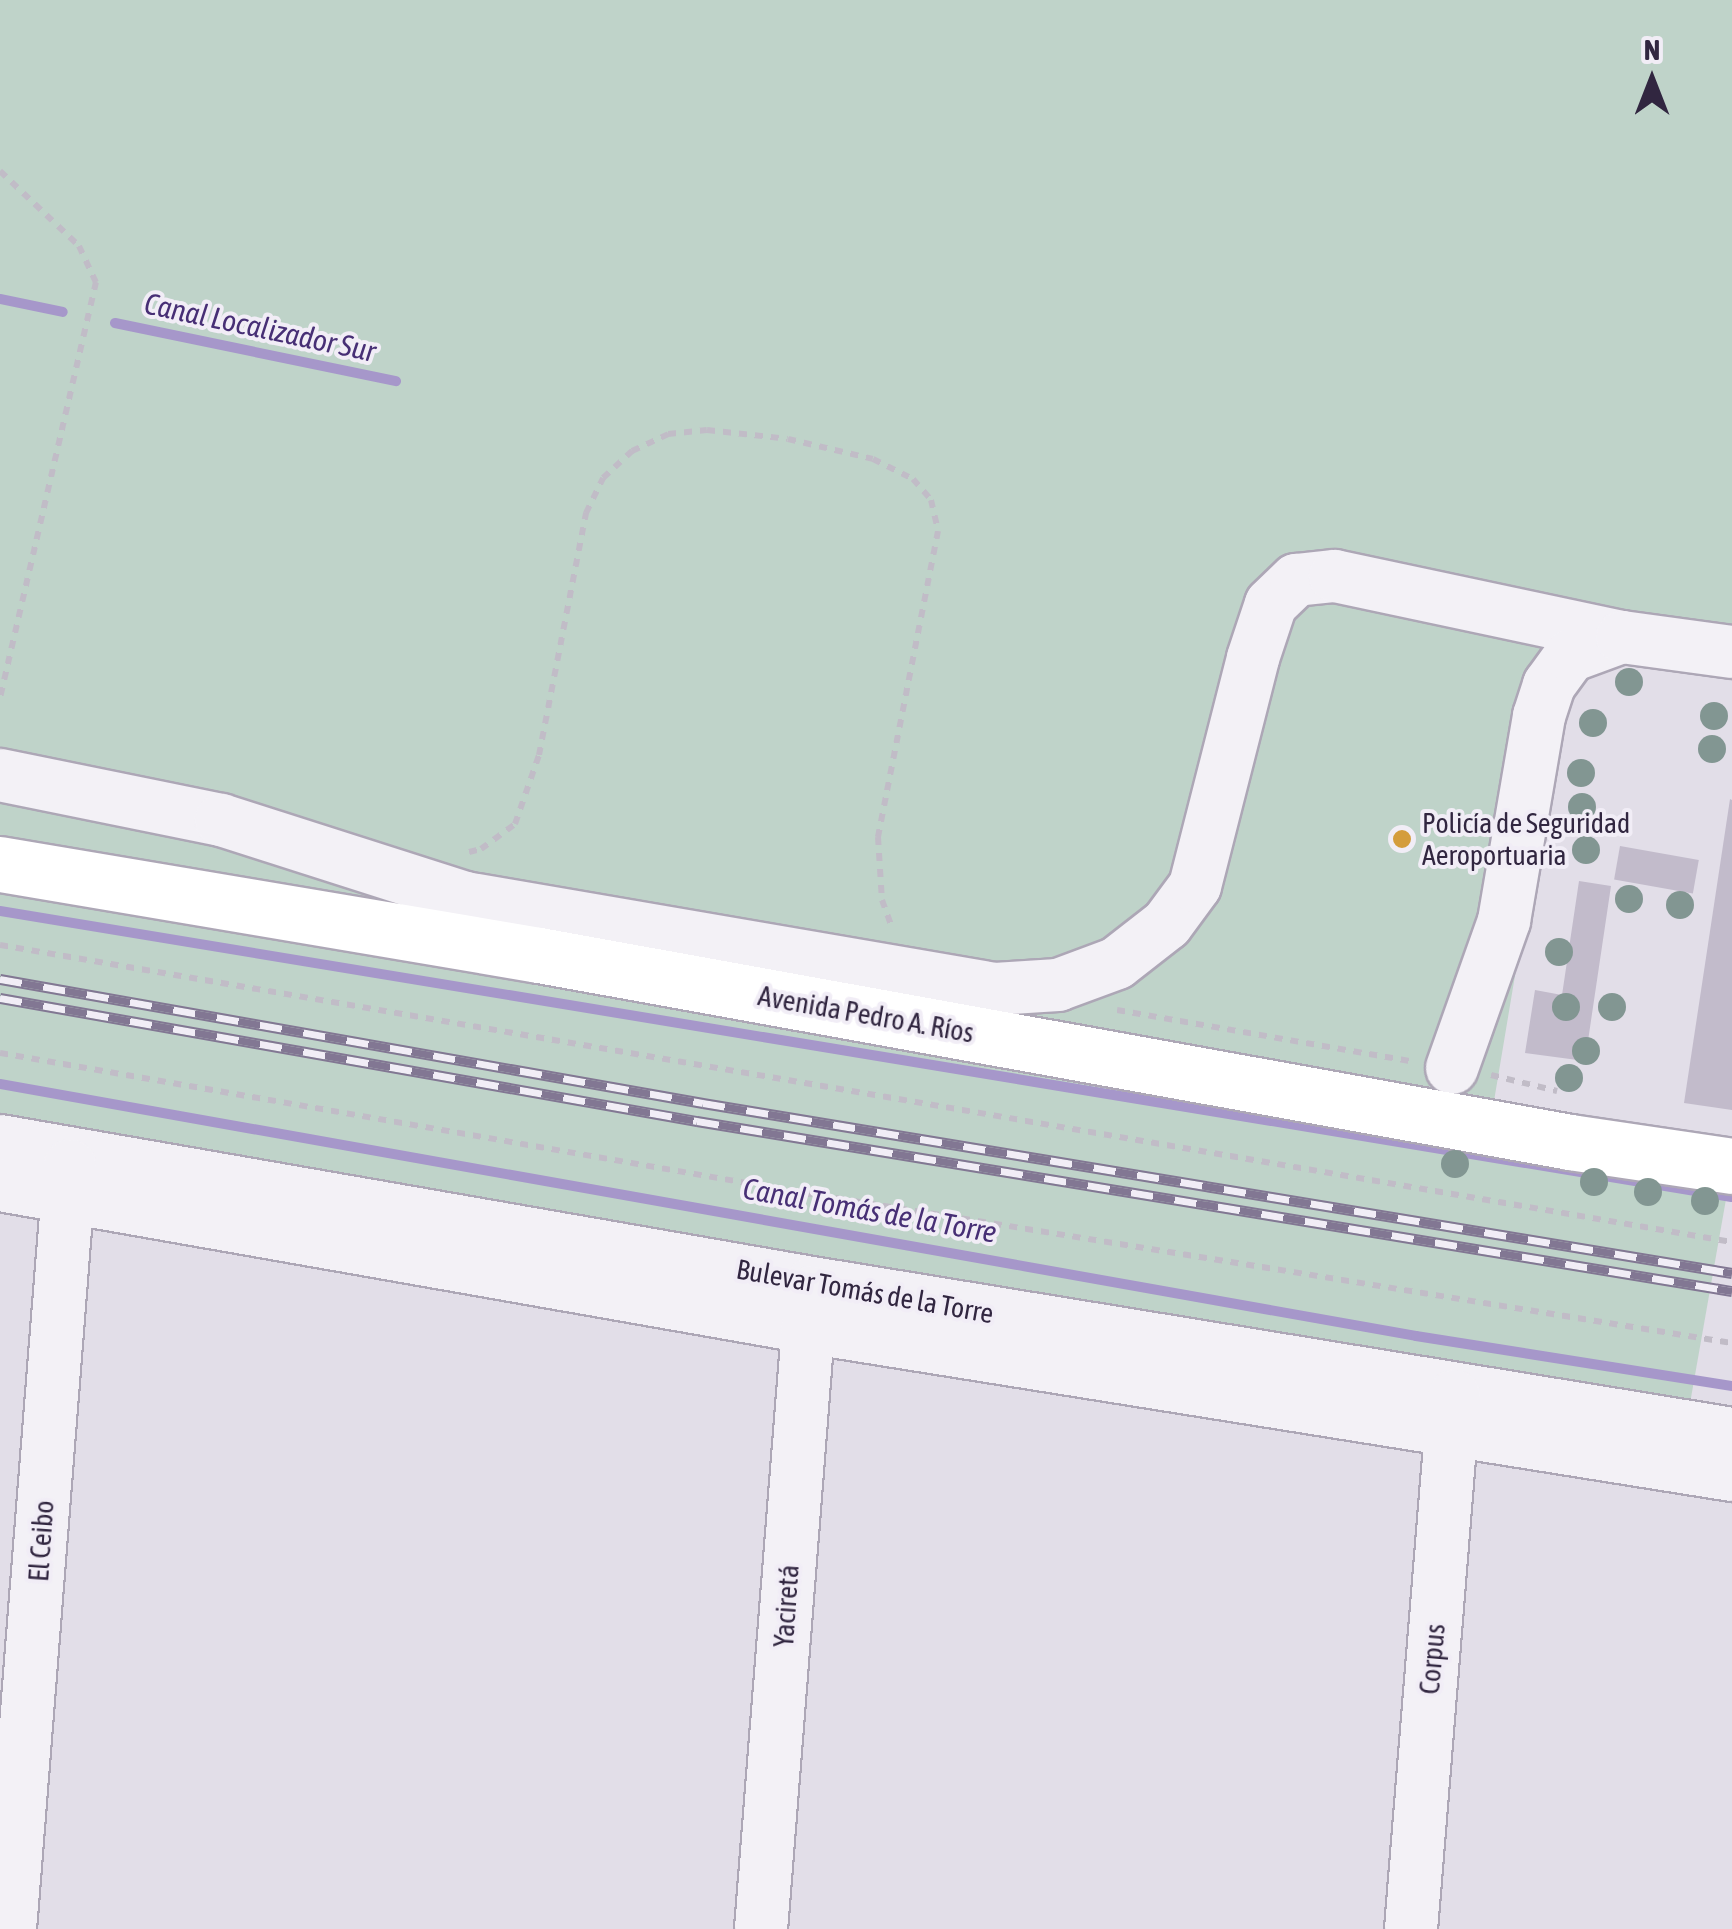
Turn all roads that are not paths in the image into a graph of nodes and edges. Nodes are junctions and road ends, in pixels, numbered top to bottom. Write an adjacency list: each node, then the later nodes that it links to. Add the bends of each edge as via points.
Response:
1 (1622, 637): 2 (street); 3 (street, via 1335,576 1296,580 1271,604 1252,658 1195,886 1167,924 1118,964 1058,984 995,989 465,898 221,820); 5 (street, via 1570,656 1549,685 1504,920)
2 (1732, 652)
3 (0, 775)
4 (0, 864): 7 (main road, Avenida Pedro A. Ríos)
5 (1452, 1068)
6 (0, 1141): 8 (street, Bulevar Tomás de la Torre)
7 (1732, 1166)
8 (69, 1175): 9 (street, Bulevar Tomás de la Torre); 10 (street, Bulevar Tomás de la Torre); 14 (street, El Ceibo)
9 (0, 1186)
10 (809, 1305): 11 (street, Bulevar Tomás de la Torre); 15 (street, Yaciretá)
11 (1453, 1410): 12 (street, Bulevar Tomás de la Torre); 13 (street, Bulevar Tomás de la Torre); 16 (street, Corpus)
12 (1732, 1434)
13 (1732, 1475)
14 (10, 1929)
15 (762, 1929)
16 (1410, 1929)

